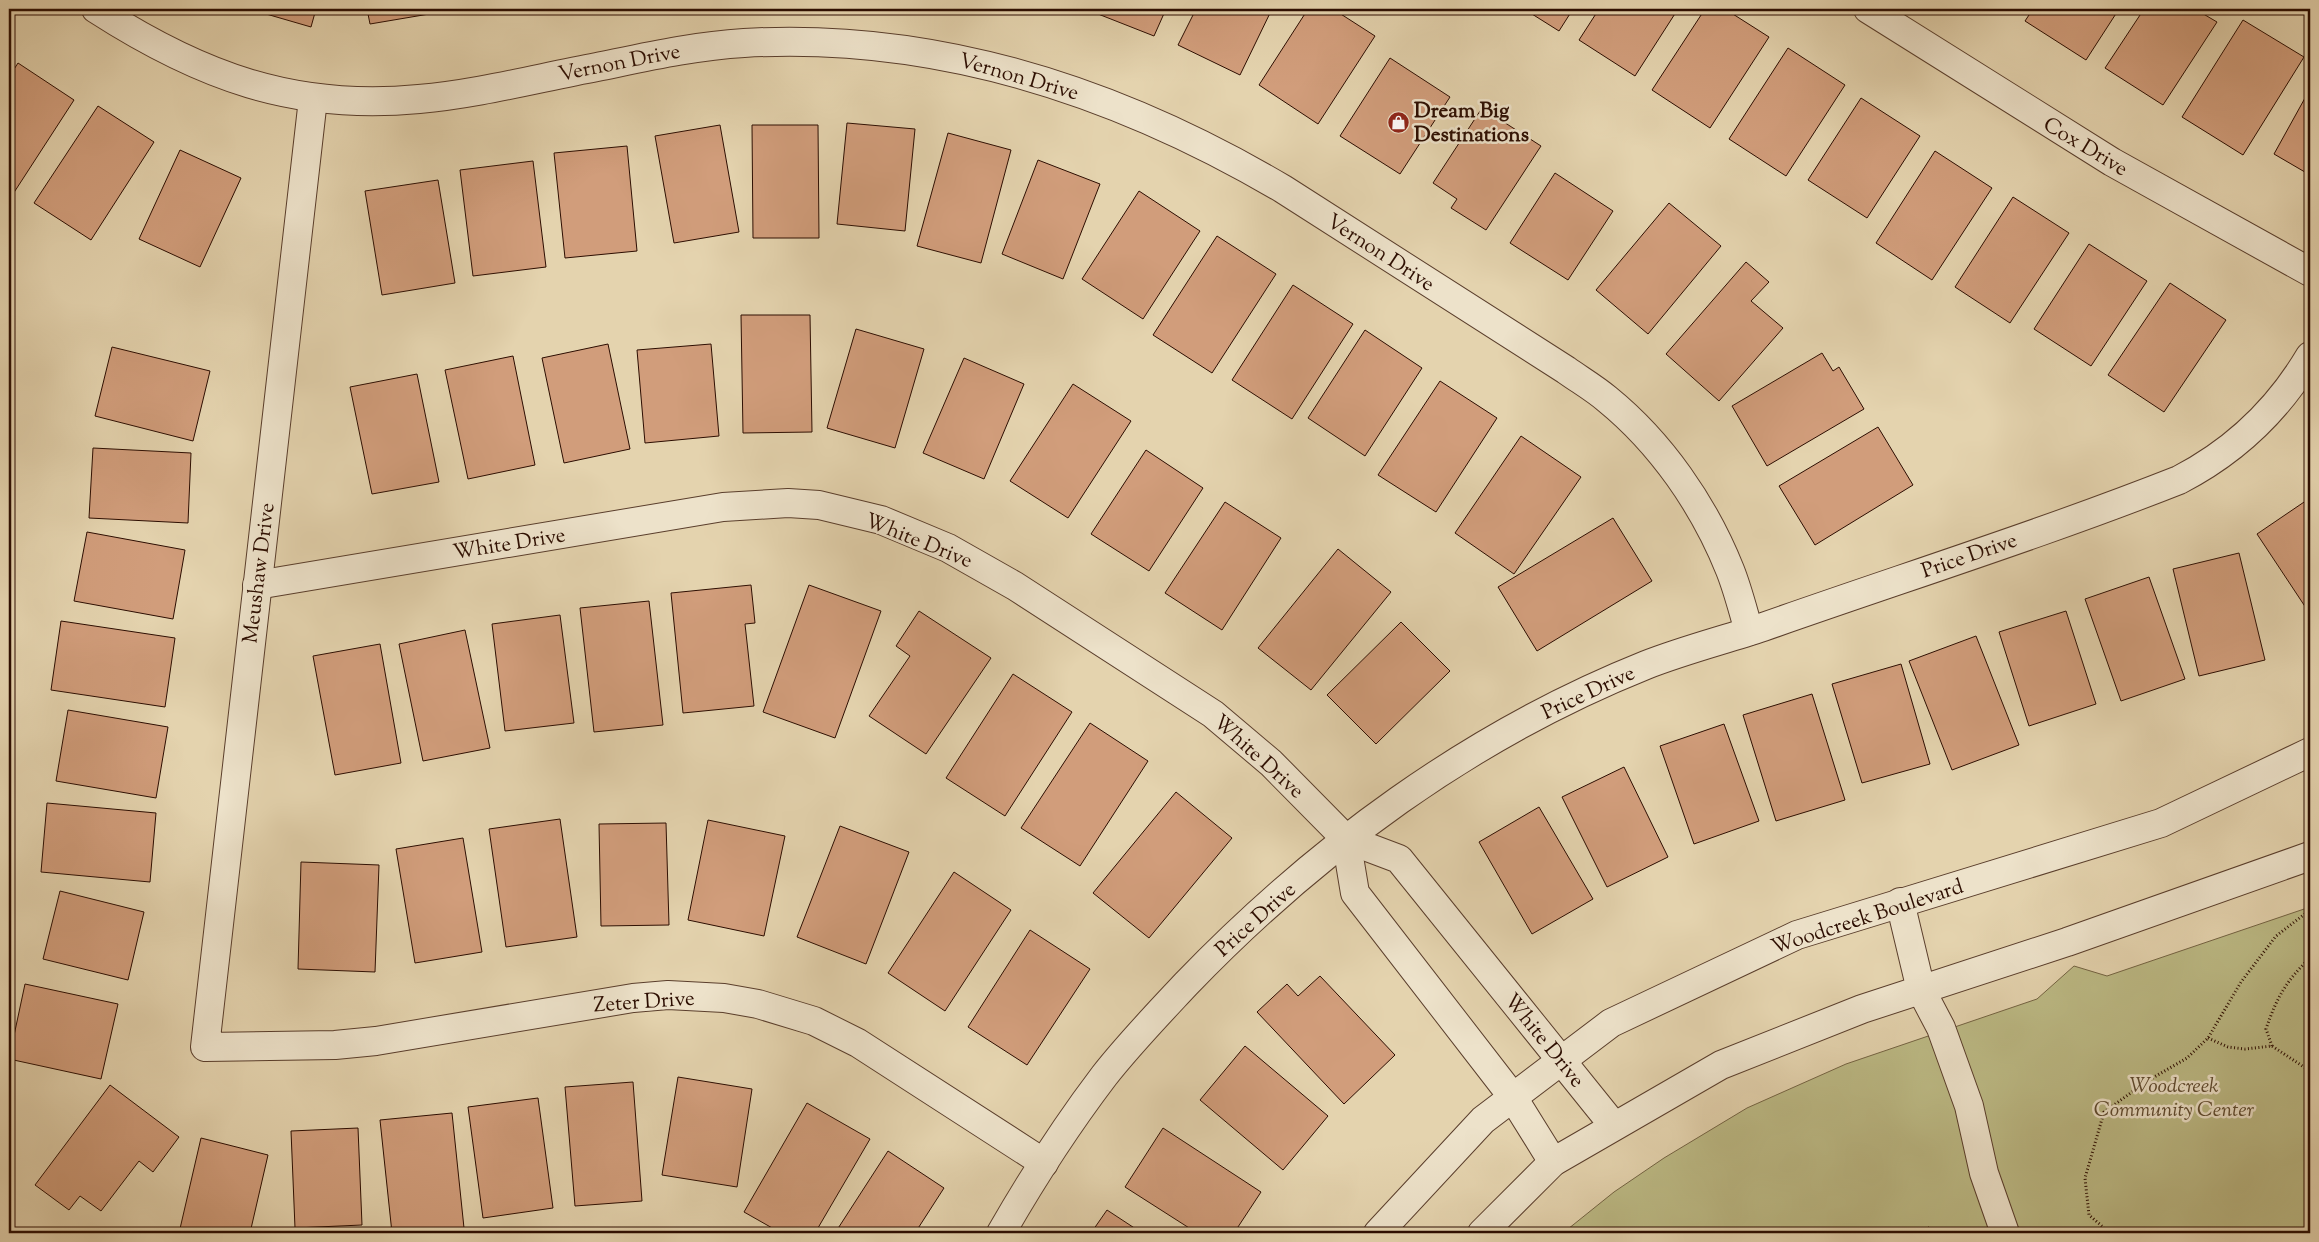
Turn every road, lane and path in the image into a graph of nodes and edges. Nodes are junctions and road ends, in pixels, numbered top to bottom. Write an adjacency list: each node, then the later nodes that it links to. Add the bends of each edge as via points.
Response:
1 (96, 9): 3 (street, Vernon Drive, via 169,52 218,74 268,90)
2 (1868, 9): 4 (street, Cox Drive, via 2112,162)
3 (313, 99): 6 (street, Meushaw Drive); 7 (street, Vernon Drive, via 366,103 422,99 703,46 793,42 902,49 961,58 1075,90 1184,135 1239,163 1566,370 1606,399 1638,427 1691,494 1730,570)
4 (2310, 272)
5 (2310, 356): 7 (street, Price Drive, via 2276,406 2253,428 2205,467 2179,480)
6 (257, 585): 9 (street, White Drive, via 723,508 788,503 850,512 912,532 983,566 1213,714 1271,763); 17 (street, Meushaw Drive)
7 (1749, 631): 9 (street, Price Drive, via 1643,666 1551,709 1448,768)
8 (2310, 752): 11 (street, Woodcreek Boulevard, via 2161,823)
9 (1346, 839): 18 (street, White Drive, via 1399,860); 20 (street, via 1355,893); 23 (street, Price Drive, via 1249,921 1174,996 1105,1074)
10 (2310, 856): 14 (street)
11 (1900, 902): 14 (street); 18 (street, Woodcreek Boulevard, via 1797,935 1611,1023)
12 (2310, 910): 15 (path, via 2276,936 2241,982)
13 (2310, 958): 16 (path, via 2290,977 2275,1004 2266,1029)
14 (1921, 990): 21 (street, via 1862,1009 1721,1065); 29 (street, via 1941,1028 1969,1106 1984,1173)
15 (2208, 1038): 16 (path, via 2228,1047); 30 (path, via 2187,1058 2104,1112 2085,1178 2089,1215)
16 (2272, 1046): 19 (path)
17 (204, 1047): 23 (street, Zeter Drive, via 335,1045 624,999 668,995 724,998 787,1012 836,1030)
18 (1561, 1059): 20 (street, Woodcreek Boulevard); 21 (street, White Drive)
19 (2310, 1071)
20 (1512, 1096): 22 (street); 25 (street, Woodcreek Boulevard, via 1483,1120)
21 (1614, 1126): 22 (street)
22 (1553, 1162): 26 (street)
23 (1044, 1163): 24 (street, Price Drive)
24 (1001, 1233)
25 (1378, 1233)
26 (1482, 1233)
27 (1890, 1233): 28 (path, via 1930,1228)
28 (1935, 1233)
29 (2005, 1233)
30 (2110, 1233)

